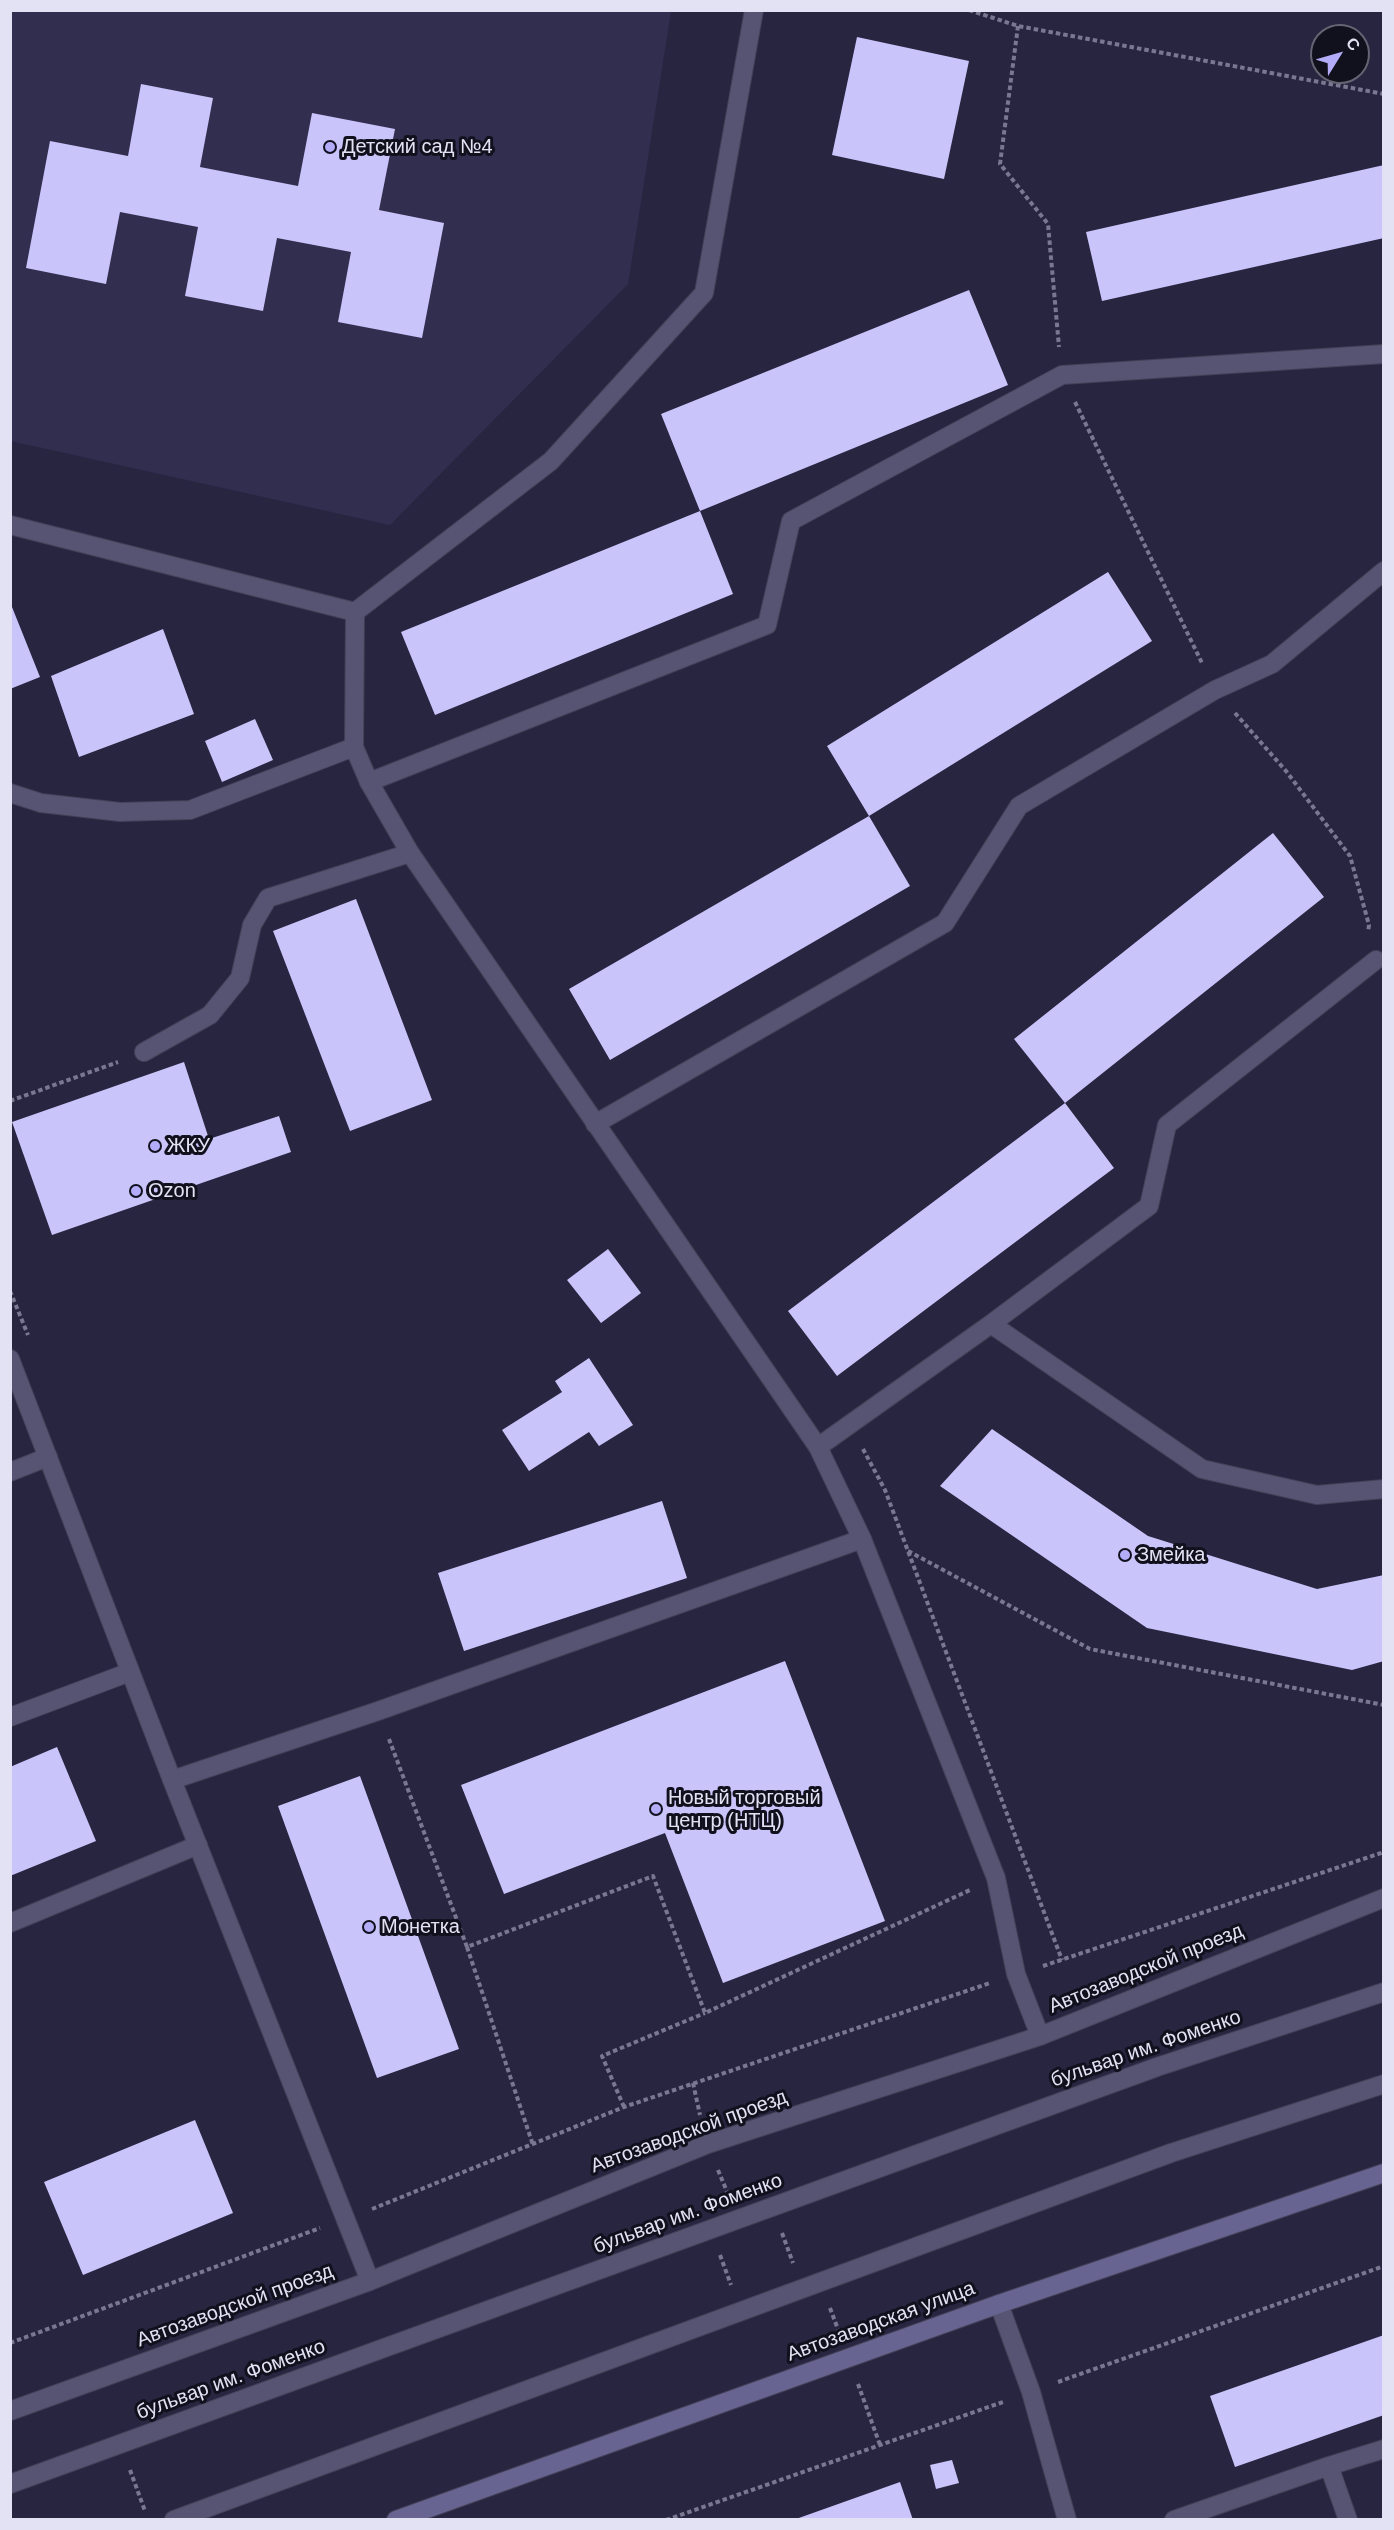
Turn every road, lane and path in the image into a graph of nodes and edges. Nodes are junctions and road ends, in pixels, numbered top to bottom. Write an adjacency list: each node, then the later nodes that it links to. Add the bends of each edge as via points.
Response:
1 (754, 10): 9 (street, via 704,293 551,461)
2 (969, 10): 3 (path)
3 (1018, 26): 4 (path); 6 (path, via 1000,164 1048,224)
4 (1383, 94)
5 (1383, 354): 6 (street)
6 (1062, 375): 10 (path); 12 (street, via 791,521 767,626)
7 (10, 525): 9 (street)
8 (1383, 572): 10 (street, via 1272,664)
9 (355, 612): 11 (street)
10 (1215, 690): 16 (path, via 1286,771 1350,856 1369,926); 19 (street, via 1019,806 945,923)
11 (354, 747): 12 (street); 13 (street, via 190,810 120,812 41,803)
12 (369, 782): 14 (street)
13 (10, 793)
14 (410, 854): 17 (street, via 268,898 252,925 240,978 210,1015); 19 (street)
15 (1376, 960): 16 (street)
16 (1362, 972): 20 (street, via 1167,1125 1149,1206)
17 (144, 1052): 18 (path)
18 (10, 1101)
19 (595, 1124): 23 (street)
20 (992, 1324): 22 (street); 26 (street, via 1202,1469 1317,1495)
21 (10, 1359): 24 (street)
22 (849, 1425): 23 (street); 28 (path, via 885,1490)
23 (818, 1447): 27 (street)
24 (48, 1457): 25 (street); 29 (street)
25 (10, 1472)
26 (1383, 1489)
27 (862, 1539): 31 (street); 37 (street)
28 (908, 1551): 30 (path, via 1090,1648); 36 (path)
29 (130, 1672): 32 (street); 33 (street)
30 (1383, 1705)
31 (378, 1710): 33 (street); 40 (path)
32 (10, 1718)
33 (172, 1780): 34 (street)
34 (198, 1845): 39 (street); 51 (street)
35 (1383, 1852): 41 (path)
36 (1026, 1866): 37 (path); 41 (path)
37 (996, 1878): 42 (street); 44 (path)
38 (1383, 1898): 45 (street, Автозаводской проезд)
39 (10, 1923)
40 (466, 1947): 44 (path, via 652,1876); 48 (path)
41 (1062, 1960): 42 (path)
42 (1016, 1974): 45 (street); 47 (path)
43 (1383, 1992): 50 (street, бульвар им. Фоменко, via 1157,2067)
44 (705, 2013): 47 (path, via 602,2056)
45 (1040, 2036): 53 (street, Автозаводской проезд, via 708,2144)
46 (1383, 2084): 54 (street, via 1171,2153)
47 (624, 2107): 48 (path)
48 (533, 2145): 51 (path)
49 (1383, 2173): 55 (street, Автозаводская улица)
50 (773, 2207): 52 (street, бульвар им. Фоменко); 54 (path)
51 (345, 2219): 53 (street); 57 (path)
52 (710, 2229): 56 (path); 59 (street, бульвар им. Фоменко)
53 (369, 2281): 58 (street, Автозаводской проезд)
54 (802, 2289): 56 (street)
55 (999, 2304): 65 (street, Автозаводская улица); 66 (street, via 1030,2392)
56 (741, 2311): 64 (street)
57 (10, 2343)
58 (10, 2411)
59 (120, 2444): 62 (street, бульвар им. Фоменко); 63 (path)
60 (1383, 2449): 61 (street)
61 (1329, 2466): 67 (street); 68 (street)
62 (10, 2484)
63 (149, 2520)
64 (174, 2520)
65 (396, 2520)
66 (1066, 2520)
67 (1174, 2520)
68 (1348, 2520)

